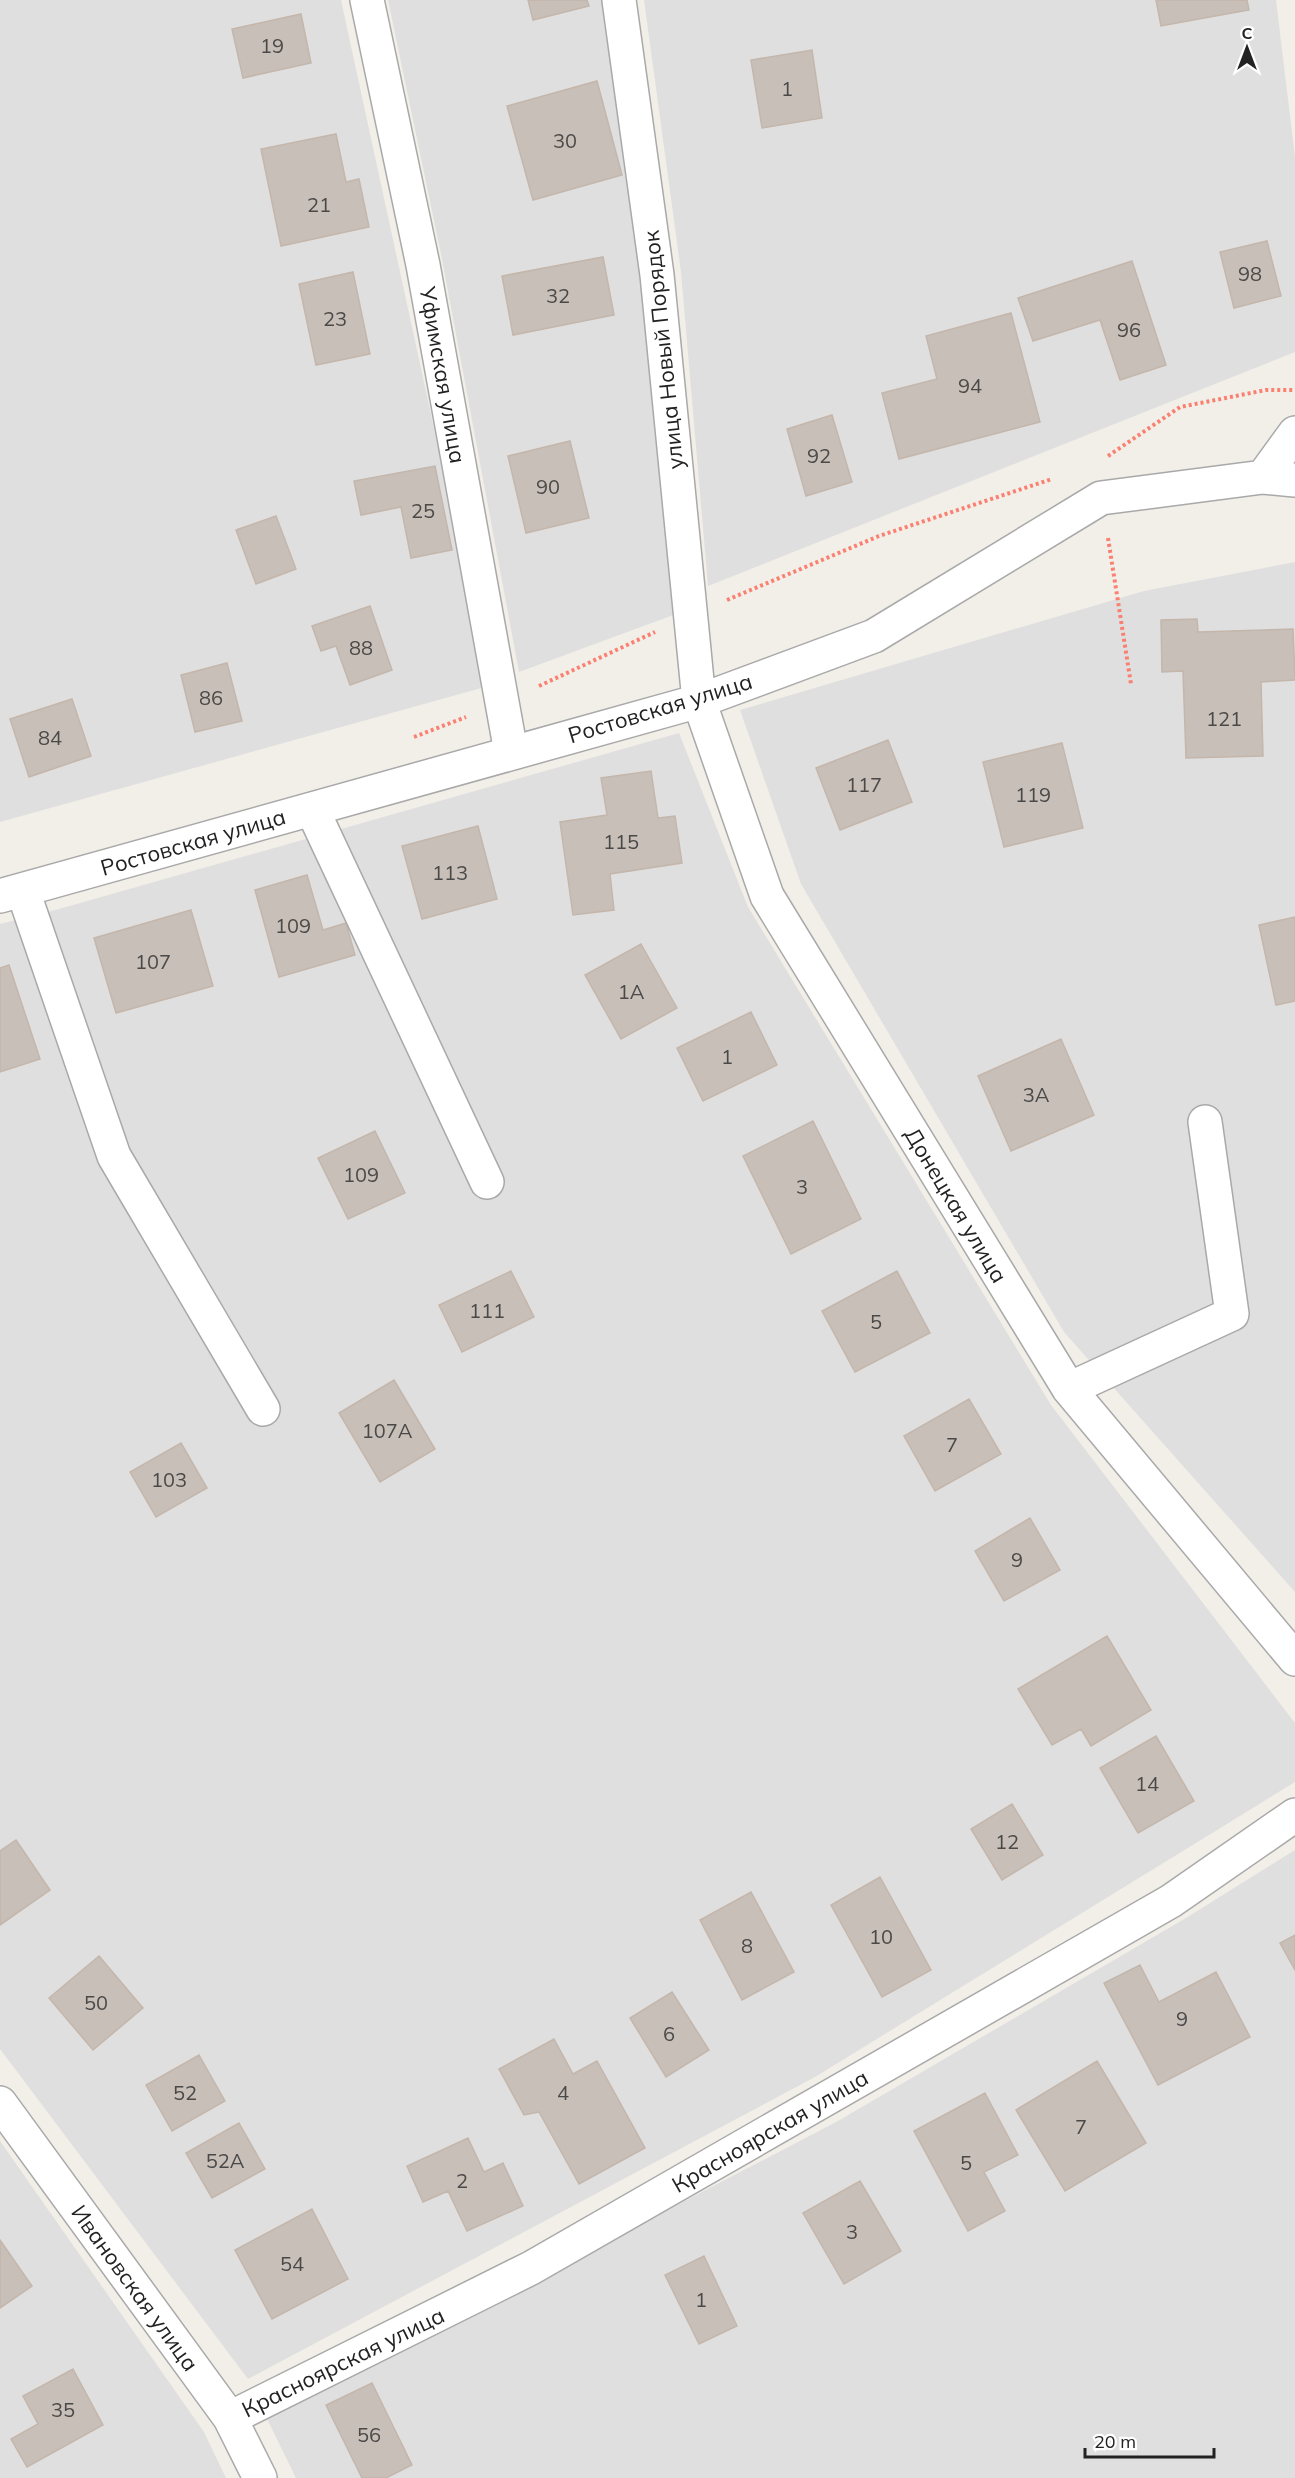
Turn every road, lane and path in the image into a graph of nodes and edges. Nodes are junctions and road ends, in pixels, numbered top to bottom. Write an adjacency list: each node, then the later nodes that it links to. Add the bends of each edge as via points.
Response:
1 (367, 0): 8 (street, Уфимская улица, via 423,265)
2 (619, 0): 7 (street, улица Новый Порядок, via 657,275)
3 (1295, 433): 4 (street)
4 (1279, 479): 5 (street, Ростовская улица)
5 (1101, 498): 6 (path); 7 (street, Ростовская улица, via 873,636)
6 (1131, 684)
7 (699, 701): 8 (street, Ростовская улица); 13 (street, Донецкая улица, via 767,896)
8 (511, 752): 9 (street, Ростовская улица)
9 (312, 809): 10 (street, Ростовская улица); 12 (street)
10 (11, 894): 14 (street, via 114,1156)
11 (1204, 1122): 13 (street, via 1232,1314)
12 (487, 1182)
13 (1069, 1389): 15 (street, Донецкая улица)
14 (262, 1409)
15 (1295, 1659)
16 (1295, 1815): 18 (street, Красноярская улица, via 1171,1901 531,2268)
17 (0, 2103): 18 (street, Ивановская улица)
18 (230, 2418): 19 (street, Ивановская улица)
19 (260, 2478)

